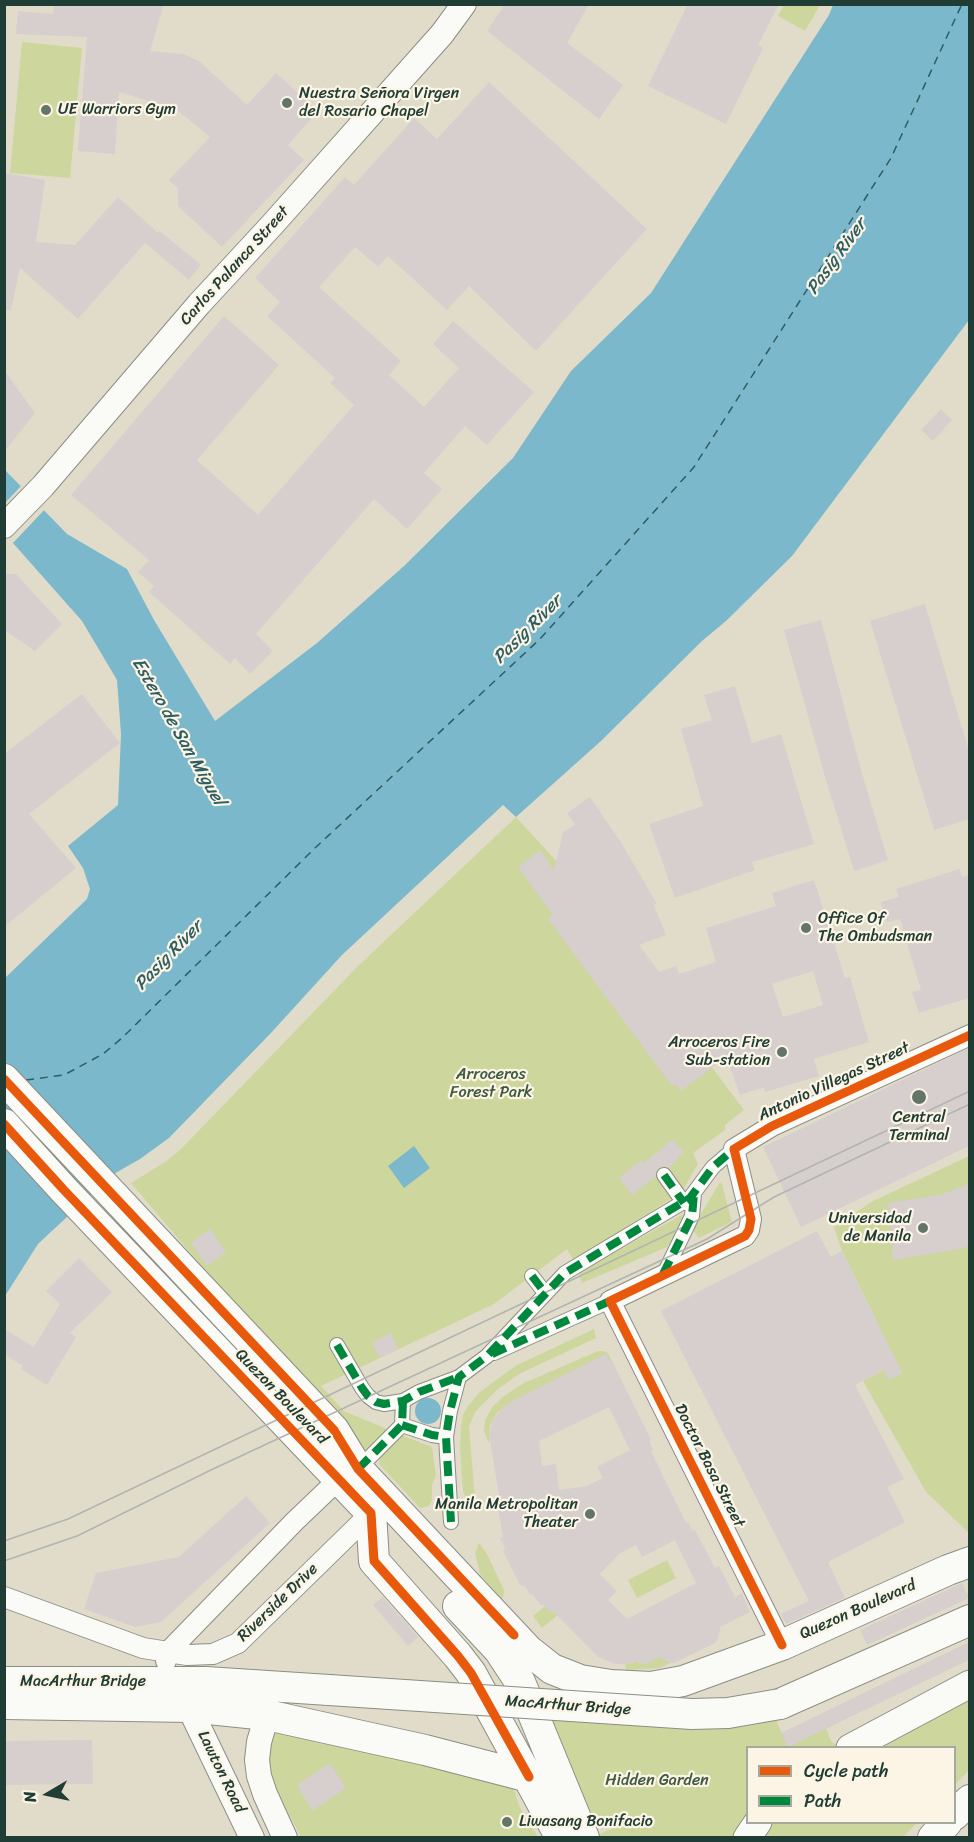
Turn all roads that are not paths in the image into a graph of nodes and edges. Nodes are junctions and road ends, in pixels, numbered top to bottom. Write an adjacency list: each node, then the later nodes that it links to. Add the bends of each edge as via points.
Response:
1 (464, 4): 2 (street, Carlos Palanca Street, via 442,34)
2 (4, 526)
3 (969, 1035): 6 (street, Antonio Villegas Street, via 772,1126)
4 (4, 1080): 19 (main road, Quezon Boulevard, via 334,1430)
5 (4, 1124): 19 (main road, Quezon Boulevard, via 250,1386)
6 (734, 1149): 8 (street, Antonio Villegas Street, via 713,1167); 10 (street, Antonio Villegas Street, via 751,1219 749,1230 738,1240)
7 (664, 1175): 8 (street)
8 (689, 1198): 10 (street, Antonio Villegas Street, via 692,1216); 11 (street, Antonio Villegas Street, via 574,1266)
9 (532, 1276): 11 (street)
10 (663, 1276): 12 (street, Antonio Villegas Street)
11 (545, 1293): 14 (street, Antonio Villegas Street)
12 (609, 1301): 14 (street, Antonio Villegas Street); 25 (street, Doctor Basa Street)
13 (337, 1345): 16 (street, Antonio Villegas Street, via 368,1396 384,1404)
14 (487, 1356): 15 (street, Antonio Villegas Street)
15 (459, 1377): 16 (street, Antonio Villegas Street); 18 (street)
16 (403, 1401): 17 (street)
17 (402, 1425): 18 (street); 19 (street)
18 (446, 1437): 21 (street)
19 (348, 1474): 20 (main road, Quezon Boulevard); 25 (main road, Quezon Boulevard, via 528,1650 566,1676 603,1684 661,1686 697,1677); 26 (street)
20 (370, 1513): 26 (street, Riverside Drive, via 238,1643 204,1655); 34 (main road, via 374,1561 471,1673); 42 (main road, Quezon Boulevard, via 510,1665 528,1698)
21 (451, 1522)
22 (969, 1562): 25 (main road, Quezon Boulevard)
23 (4, 1597): 26 (street, Riverside Drive, via 130,1644)
24 (969, 1620): 28 (main road, MacArthur Bridge, bridge, via 780,1704 728,1713 692,1714 254,1684)
25 (782, 1645)
26 (167, 1653): 28 (street)
27 (4, 1682): 28 (main road, MacArthur Bridge)
28 (160, 1682)
29 (969, 1684): 33 (main road)
30 (4, 1704): 31 (main road, MacArthur Bridge)
31 (189, 1707): 32 (main road, MacArthur Bridge); 39 (street, Lawton Road)
32 (267, 1715): 34 (main road, MacArthur Bridge); 40 (street, Lawton Road, via 259,1742 259,1776)
33 (854, 1746)
34 (529, 1776): 41 (main road)
35 (969, 1800): 36 (main road)
36 (956, 1813)
37 (757, 1824): 43 (main road)
38 (945, 1824): 44 (main road)
39 (252, 1838)
40 (285, 1838)
41 (561, 1838)
42 (584, 1838)
43 (747, 1838)
44 (933, 1838)

